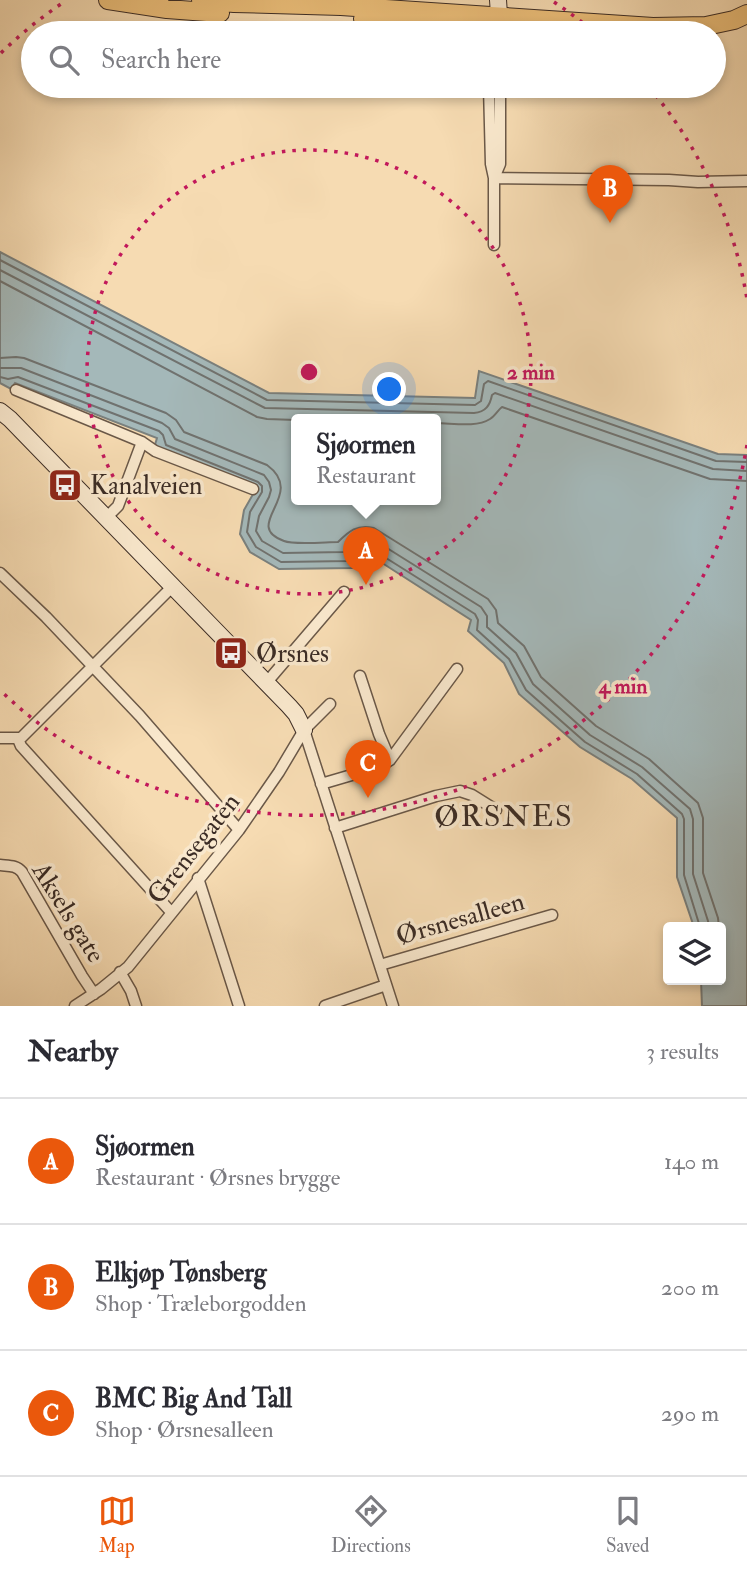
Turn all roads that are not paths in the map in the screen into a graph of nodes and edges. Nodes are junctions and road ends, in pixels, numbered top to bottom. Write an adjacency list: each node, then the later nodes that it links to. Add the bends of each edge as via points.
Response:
1 (108, 0): 5 (main road, via 190,12)
2 (201, 0): 4 (main road, via 341,6)
3 (747, 14): 8 (main road)
4 (493, 20): 6 (main road); 7 (main road)
5 (382, 21)
6 (472, 21)
7 (516, 21)
8 (726, 22)
9 (747, 23): 10 (main road)
10 (726, 29)
11 (489, 98): 13 (street)
12 (500, 98): 13 (street, via 500,164)
13 (494, 178): 14 (street); 15 (street)
14 (747, 181)
15 (494, 245)
16 (16, 390): 18 (street)
17 (0, 411): 20 (street)
18 (142, 442): 19 (street); 20 (street, via 118,506)
19 (253, 489)
20 (106, 518): 22 (street)
21 (0, 572): 24 (street)
22 (173, 586): 24 (street); 27 (street)
23 (344, 592): 27 (street)
24 (94, 666): 31 (street); 36 (street)
25 (457, 669): 32 (street)
26 (360, 676): 32 (street)
27 (267, 682): 29 (street)
28 (330, 704): 29 (street, Grensegaten)
29 (304, 730): 33 (street, Ørsnesalleen); 36 (street, Grensegaten)
30 (0, 738): 31 (street)
31 (18, 739): 39 (street)
32 (390, 760): 33 (street)
33 (321, 784): 35 (street, Ørsnesalleen)
34 (496, 810): 35 (street, via 460,791)
35 (335, 828): 41 (street, Ørsnesalleen)
36 (239, 830): 38 (street, Grensegaten)
37 (0, 866): 44 (street, Aksels gate, via 18,867 22,872)
38 (198, 878): 39 (street, Grensegaten); 47 (street)
39 (171, 912): 42 (street, Grensegaten)
40 (552, 915): 41 (street, Ørsnesalleen)
41 (380, 965): 43 (street, Ørsnesalleen)
42 (121, 972): 44 (street, Grensegaten); 46 (street)
43 (386, 985): 48 (street, Ørsnesalleen); 49 (street, Ørsnesalleen)
44 (94, 994): 45 (street, Grensegaten)
45 (75, 1006)
46 (136, 1006)
47 (239, 1006)
48 (325, 1006)
49 (393, 1006)

